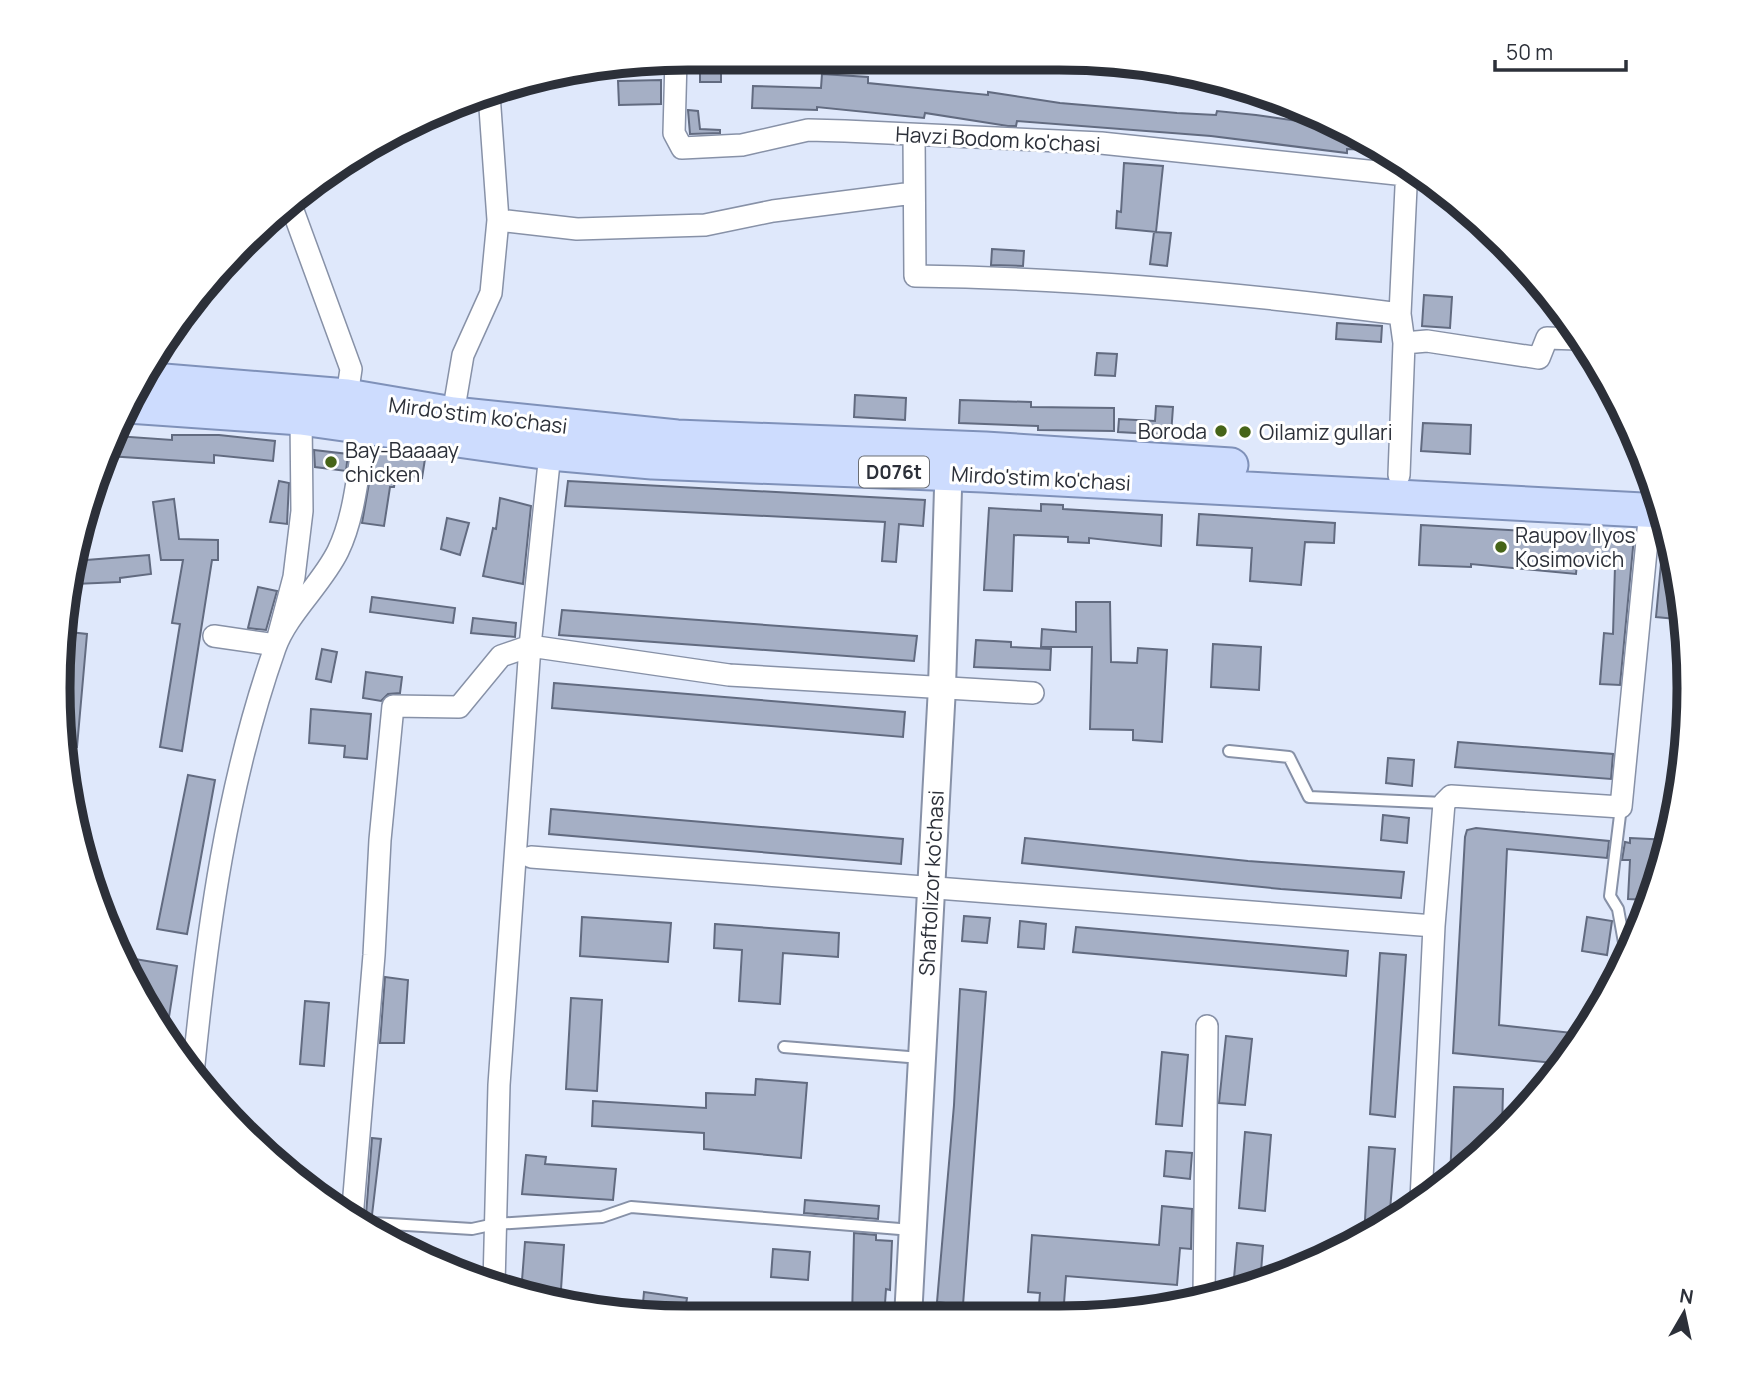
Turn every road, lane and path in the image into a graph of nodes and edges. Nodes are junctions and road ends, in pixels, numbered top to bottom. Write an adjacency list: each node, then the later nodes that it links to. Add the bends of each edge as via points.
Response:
1 (676, 70): 3 (street, Havzi Bodom ko'chasi, via 674,133 682,148 742,145 808,130)
2 (490, 103): 8 (street)
3 (914, 135): 4 (street, Havzi Bodom ko'chasi, via 1101,143); 6 (street)
4 (1394, 169)
5 (1407, 177): 9 (street, Havzi Bodom ko'chasi)
6 (913, 193): 8 (street, via 705,225 577,229); 9 (street, via 915,276 1004,277 1259,296)
7 (294, 213): 15 (street, via 351,369)
8 (498, 220): 14 (street, via 491,293 463,355)
9 (1400, 314): 11 (street, Havzi Bodom ko'chasi)
10 (1568, 339): 11 (street, via 1547,338 1539,358 1427,341)
11 (1404, 343): 19 (street, Havzi Bodom ko'chasi)
12 (152, 381): 15 (main road, Mirdo'stim ko'chasi / D076t)
13 (138, 407): 16 (main road, Mirdo'stim ko'chasi / D076t)
14 (453, 414): 15 (main road, Mirdo'stim ko'chasi / D076t); 18 (main road, Mirdo'stim ko'chasi / D076t)
15 (352, 416): 16 (main road, Mirdo'stim ko'chasi / D076t); 17 (main road, Mirdo'stim ko'chasi / D076t); 24 (street, via 349,517 338,551)
16 (301, 418): 24 (street, via 302,511 294,577)
17 (550, 453): 18 (main road, Mirdo'stim ko'chasi / D076t, via 652,462); 25 (street)
18 (949, 461): 19 (main road, Mirdo'stim ko'chasi / D076t); 21 (main road, Mirdo'stim ko'chasi / D076t); 26 (street, Shaftolizor ko'chasi)
19 (1399, 475): 20 (main road, Mirdo'stim ko'chasi / D076t)
20 (1648, 502)
21 (1648, 503)
22 (1654, 521): 30 (street)
23 (214, 636): 24 (street)
24 (276, 645): 38 (street, via 234,794 202,984)
25 (530, 646): 26 (street, via 729,675); 40 (street, via 501,656 459,707 393,706); 42 (street, via 499,1085)
26 (942, 687): 27 (street); 32 (street, Shaftolizor ko'chasi)
27 (1033, 694)
28 (1229, 751): 29 (lane, via 1289,757 1309,797)
29 (1444, 803): 30 (street, via 1451,796); 33 (street)
30 (1621, 807): 34 (lane, via 1610,897 1618,909)
31 (531, 857): 32 (street)
32 (930, 887): 33 (street); 37 (street, Shaftolizor ko'chasi)
33 (1434, 926): 39 (street)
34 (1623, 939)
35 (1207, 1026): 45 (street)
36 (784, 1046): 37 (lane)
37 (921, 1058): 43 (street, Shaftolizor ko'chasi)
38 (194, 1059)
39 (1422, 1188)
40 (353, 1207)
41 (380, 1223): 42 (lane, via 472,1229)
42 (495, 1224): 43 (lane, via 602,1217 631,1208); 44 (street)
43 (912, 1230): 46 (street, Shaftolizor ko'chasi)
44 (494, 1275)
45 (1204, 1288)
46 (909, 1306)

